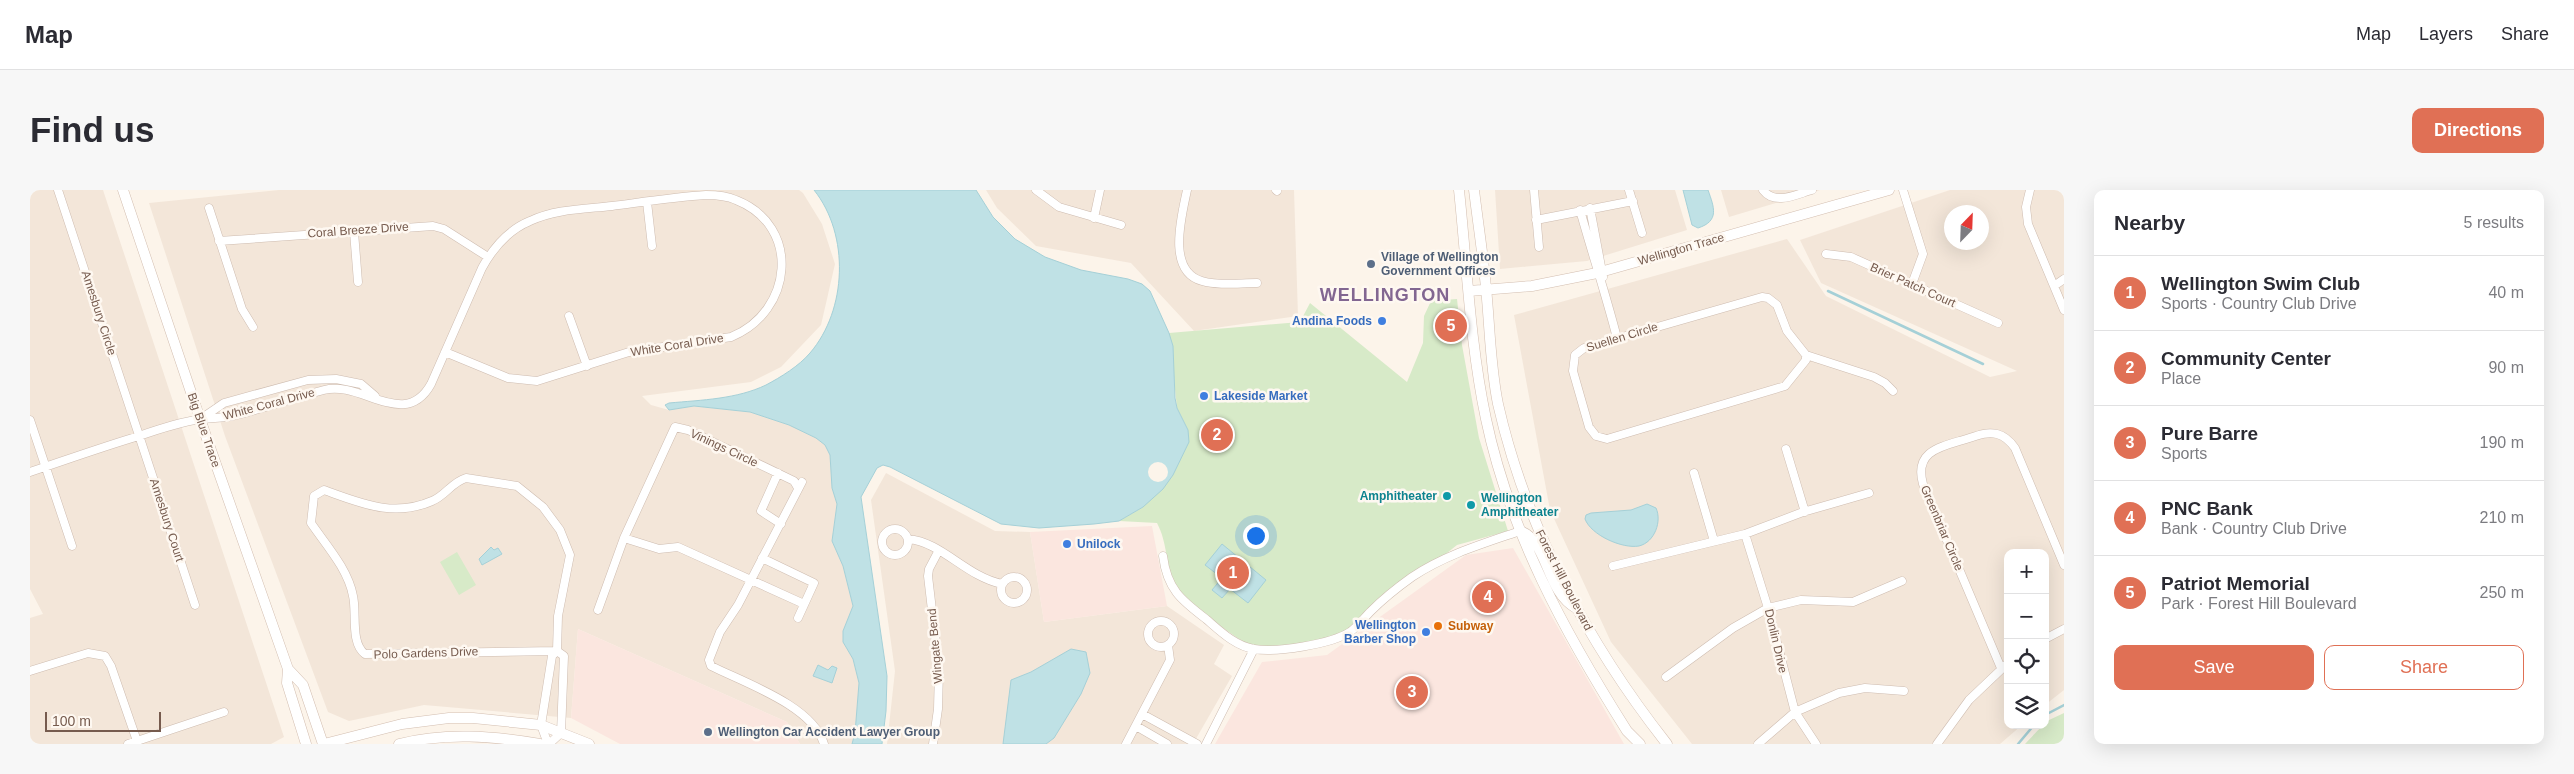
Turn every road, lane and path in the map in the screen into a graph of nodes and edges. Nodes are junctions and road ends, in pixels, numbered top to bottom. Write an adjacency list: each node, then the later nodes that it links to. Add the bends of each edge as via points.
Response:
1 (58, 190): 50 (street, Amesbury Circle)
2 (123, 190): 49 (street, Big Blue Trace)
3 (1036, 190): 20 (street, via 1059,207)
4 (1100, 190): 20 (street)
5 (1187, 190): 33 (street, via 1178,237 1184,265 1191,276 1216,284)
6 (1459, 190): 37 (street, Forest Hill Boulevard)
7 (1474, 190): 36 (street, Forest Hill Boulevard)
8 (1534, 190): 21 (street)
9 (1629, 190): 15 (street)
10 (1763, 190): 11 (street, via 1776,199)
11 (1812, 190)
12 (1889, 190): 30 (street, Wellington Trace)
13 (1903, 190): 34 (street, via 1923,254)
14 (2030, 190): 35 (street, via 2026,218)
15 (1633, 201): 18 (street); 24 (street)
16 (647, 202): 26 (street); 29 (street, White Coral Drive, via 540,216 506,236); 45 (street, White Coral Drive, via 718,196 750,207 767,223 778,243 782,265 778,291 764,315 736,334 648,347)
17 (209, 208): 25 (street)
18 (1590, 208): 19 (street); 30 (street)
19 (1580, 210): 21 (street); 30 (street)
20 (1094, 218): 22 (street)
21 (1536, 220): 27 (street)
22 (1121, 225)
23 (354, 232): 25 (street, Coral Breeze Drive); 29 (street, Coral Breeze Drive, via 439,227); 32 (street)
24 (1642, 233)
25 (219, 241): 41 (street, via 242,309)
26 (652, 246)
27 (1539, 247)
28 (1826, 254): 34 (street, Brier Patch Court, via 1851,257)
29 (488, 257): 43 (street, White Coral Drive)
30 (1600, 272): 36 (street, Wellington Trace, via 1532,286); 42 (street)
31 (2064, 279): 35 (street)
32 (358, 282)
33 (1257, 283)
34 (1912, 284): 40 (street, Brier Patch Court)
35 (2054, 286): 38 (street)
36 (1486, 290): 37 (street, Wellington Trace); 76 (street, Forest Hill Boulevard, via 1488,339 1501,413 1530,508)
37 (1469, 291): 59 (street, Forest Hill Boulevard, via 1474,353 1486,420)
38 (2064, 310)
39 (570, 316): 45 (street)
40 (1998, 323)
41 (254, 327)
42 (1617, 338): 44 (street, Suellen Circle, via 1762,297 1777,305 1787,331); 44 (street, Suellen Circle, via 1579,350 1572,366 1589,427 1596,436 1607,440 1785,386 1806,360)
43 (445, 352): 45 (street, White Coral Drive, via 497,375 520,381 549,378); 47 (street, White Coral Drive, via 431,384 420,398 398,405)
44 (1806, 355): 46 (street, via 1880,379)
45 (586, 366)
46 (1893, 391)
47 (380, 400): 49 (street, White Coral Drive, via 357,392 327,389 230,416); 49 (street, White Coral Drive, via 361,384 336,379 308,380 224,403)
48 (30, 420): 52 (street)
49 (200, 420): 50 (street); 86 (street, Big Blue Trace)
50 (139, 435): 52 (street); 74 (street, Amesbury Court)
51 (1786, 449): 57 (street)
52 (46, 467): 53 (street); 64 (street)
53 (30, 472)
54 (778, 473): 58 (street, via 761,511); 58 (street, Vinings Circle, via 800,485); 61 (street, Vinings Circle, via 676,427)
55 (1694, 473): 63 (street)
56 (1868, 493): 57 (street)
57 (1805, 512): 60 (street)
58 (781, 524): 67 (street, Vinings Circle)
59 (1520, 531): 76 (street, via 1535,542 1558,592); 82 (street, via 1447,557 1412,577 1350,632 1329,642); 112 (street, Forest Hill Boulevard, via 1570,638 1627,731)
60 (1745, 534): 63 (street); 75 (street, Donlin Drive)
61 (624, 538): 70 (street, via 659,549 678,547); 77 (street, Vinings Circle)
62 (908, 539): 65 (street)
63 (1714, 541): 69 (street)
64 (72, 546)
65 (939, 550): 72 (street, via 967,571); 107 (street, Wingate Bend, via 928,576 939,670)
66 (1163, 556): 82 (street, via 1172,589 1184,602 1232,640)
67 (762, 558): 70 (street, Vinings Circle); 73 (street, via 814,583)
68 (2064, 564): 85 (street, Greenbriar Circle, via 2015,448 2007,439 1998,434 1982,434 1937,448 1925,458 1921,473 1923,484)
69 (1613, 566)
70 (751, 580): 73 (street); 106 (street, Vinings Circle, via 720,632 708,660 711,666 805,714 818,728)
71 (1902, 581): 75 (street, via 1853,602 1801,600)
72 (1002, 584)
73 (804, 604): 78 (street)
74 (196, 605)
75 (1768, 608): 88 (street, via 1733,628); 91 (street, Donlin Drive)
76 (1577, 609): 113 (street, Forest Hill Boulevard, via 1621,683)
77 (598, 610)
78 (798, 618)
79 (2064, 629): 80 (street)
80 (2049, 637)
81 (1168, 645): 92 (street, via 1170,660)
82 (1254, 649): 111 (street)
83 (557, 651): 83 (street, Polo Gardens Drive, via 558,616 570,555 550,515 518,486 466,478 433,501 383,509 324,490 314,496 311,523 350,584 358,645 365,654); 93 (street, Polo Gardens Drive, via 552,656); 96 (street, Polo Gardens Drive, via 564,656)
84 (2004, 666): 85 (street)
85 (2001, 668): 116 (street, via 1969,700)
86 (288, 669): 100 (street, Big Blue Trace, via 287,683); 101 (street, Big Blue Trace, via 303,685)
87 (30, 671): 98 (street, via 88,653 105,656 112,666)
88 (1666, 677)
89 (1904, 691): 91 (street, via 1865,688 1839,693)
90 (224, 712): 98 (street)
91 (1795, 712): 114 (street); 115 (street, Donlin Drive)
92 (1142, 714): 94 (street); 95 (street)
93 (541, 725): 96 (street); 101 (street, via 482,718 441,718 402,724); 104 (street, Polo Gardens Drive)
94 (1163, 725): 97 (street); 110 (street)
95 (1136, 726): 97 (street); 108 (street)
96 (561, 733): 104 (street, Polo Gardens Drive); 105 (street)
97 (1156, 738): 109 (street)
98 (137, 741): 99 (street)
99 (128, 744)
100 (306, 744)
101 (324, 744)
102 (399, 744): 103 (street, via 431,738 478,736)
103 (540, 744)
104 (549, 744)
105 (589, 744)
106 (824, 744)
107 (933, 744)
108 (1126, 744)
109 (1167, 744)
110 (1197, 744)
111 (1206, 744)
112 (1640, 744)
113 (1666, 744)
114 (1758, 744)
115 (1816, 744)
116 (1937, 744)

